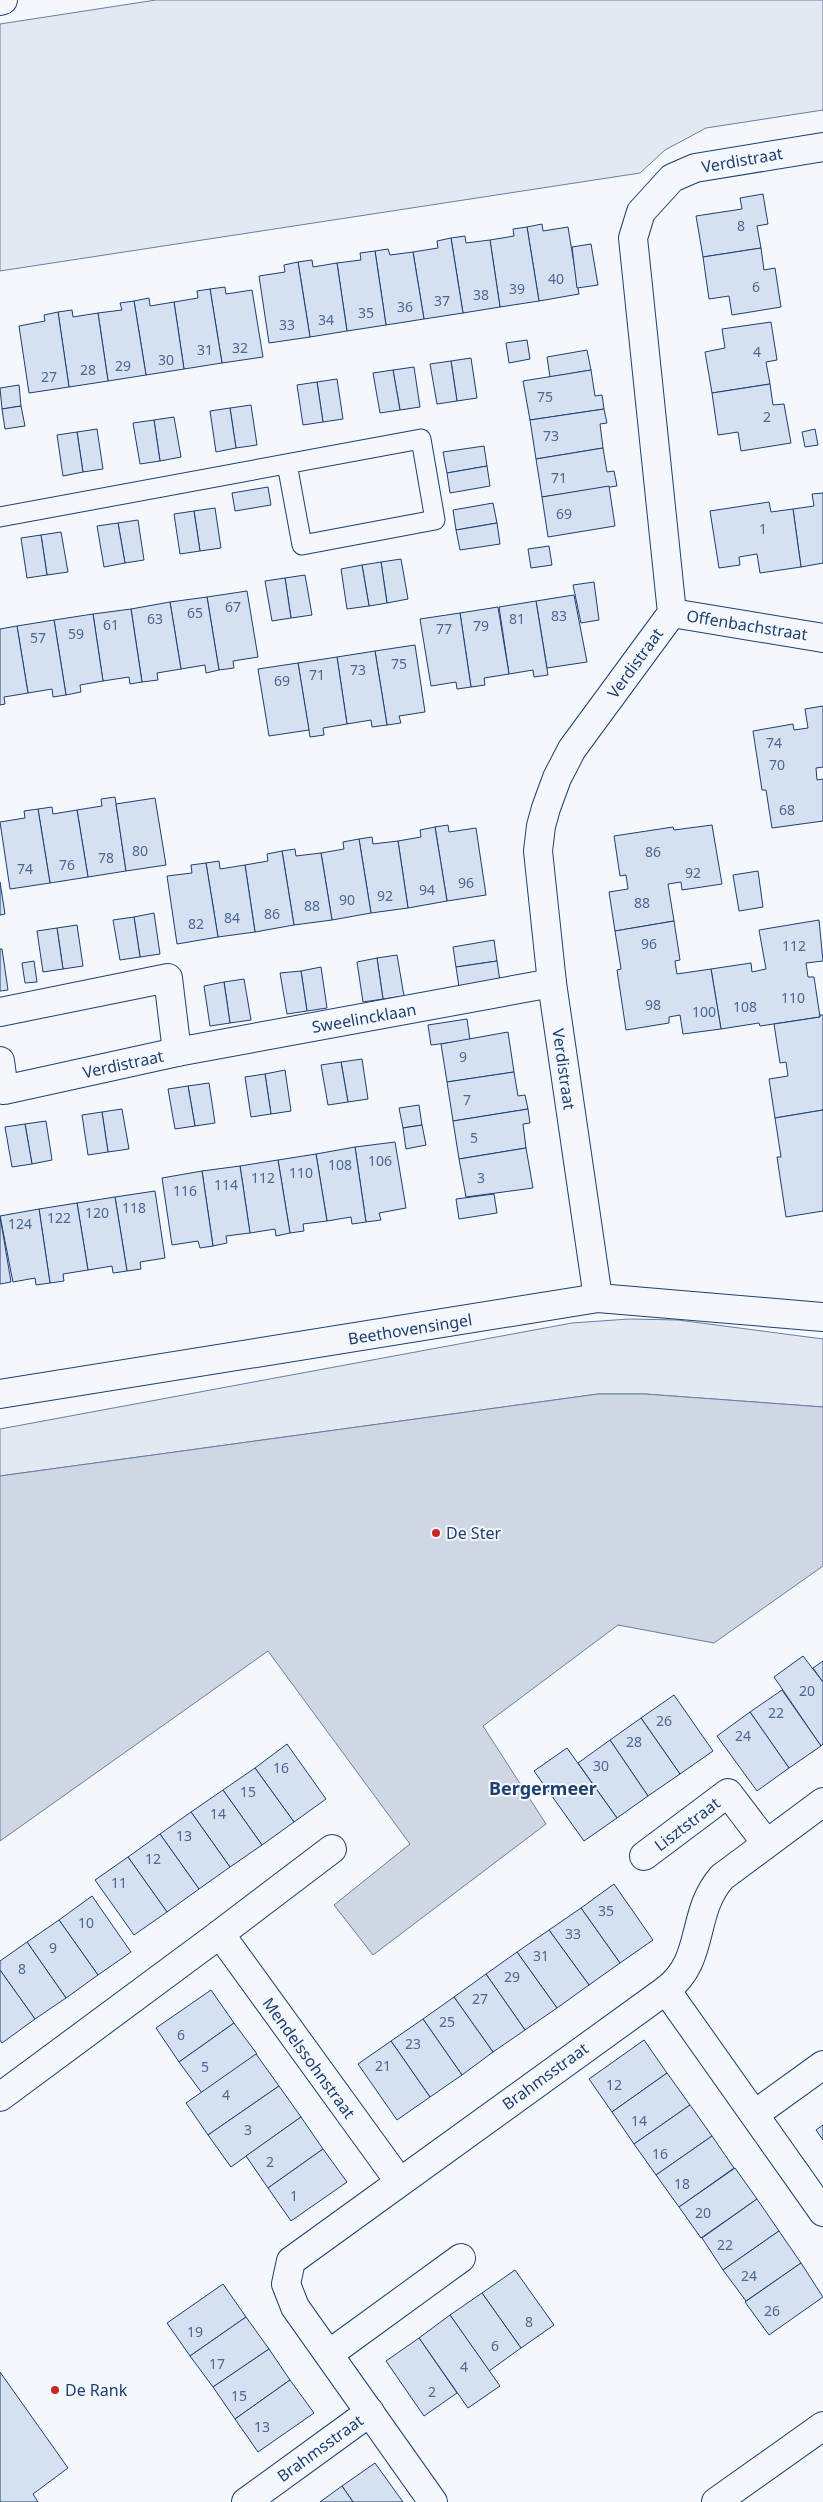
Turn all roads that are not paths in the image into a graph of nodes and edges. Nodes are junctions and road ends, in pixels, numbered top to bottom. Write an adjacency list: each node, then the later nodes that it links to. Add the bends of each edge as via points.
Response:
1 (823, 147): 4 (street, Verdistraat, via 695,168 672,178 641,212 633,238)
2 (286, 464): 2 (lane, via 421,439 436,520 302,544); 3 (lane)
3 (0, 517)
4 (672, 613): 5 (street, Offenbachstraat); 6 (street, Verdistraat, via 572,749 546,808 538,851)
5 (823, 638)
6 (552, 983): 8 (street, Sweelincklaan); 10 (street, Verdistraat)
7 (0, 1012): 8 (street, Verdistraat, via 168,978)
8 (177, 1052): 9 (street, Verdistraat, via 4,1090)
9 (0, 1061)
10 (598, 1298): 11 (street, Beethovensingel); 12 (street, Beethovensingel)
11 (823, 1317)
12 (0, 1394)
13 (823, 1802): 14 (street)
14 (766, 1843): 16 (street, Lisztstraat, via 728,1793); 18 (street, via 710,1889 690,1962 678,1980)
15 (332, 1849): 17 (street)
16 (644, 1856)
17 (220, 1934): 20 (street); 22 (street, Mendelssohnstraat)
18 (666, 1990): 21 (street); 22 (street, Brahmsstraat)
19 (823, 2065): 21 (street)
20 (0, 2097)
21 (755, 2114): 23 (street)
22 (399, 2181): 25 (street, Brahmsstraat, via 291,2260 286,2284 295,2307)
23 (823, 2212)
24 (461, 2258): 25 (street)
25 (330, 2354): 26 (street, Brahmsstraat)
26 (370, 2412): 28 (street, Brahmsstraat); 29 (street, Brahmsstraat)
27 (823, 2426): 30 (street)
28 (246, 2502)
29 (433, 2502)
30 (716, 2502)

